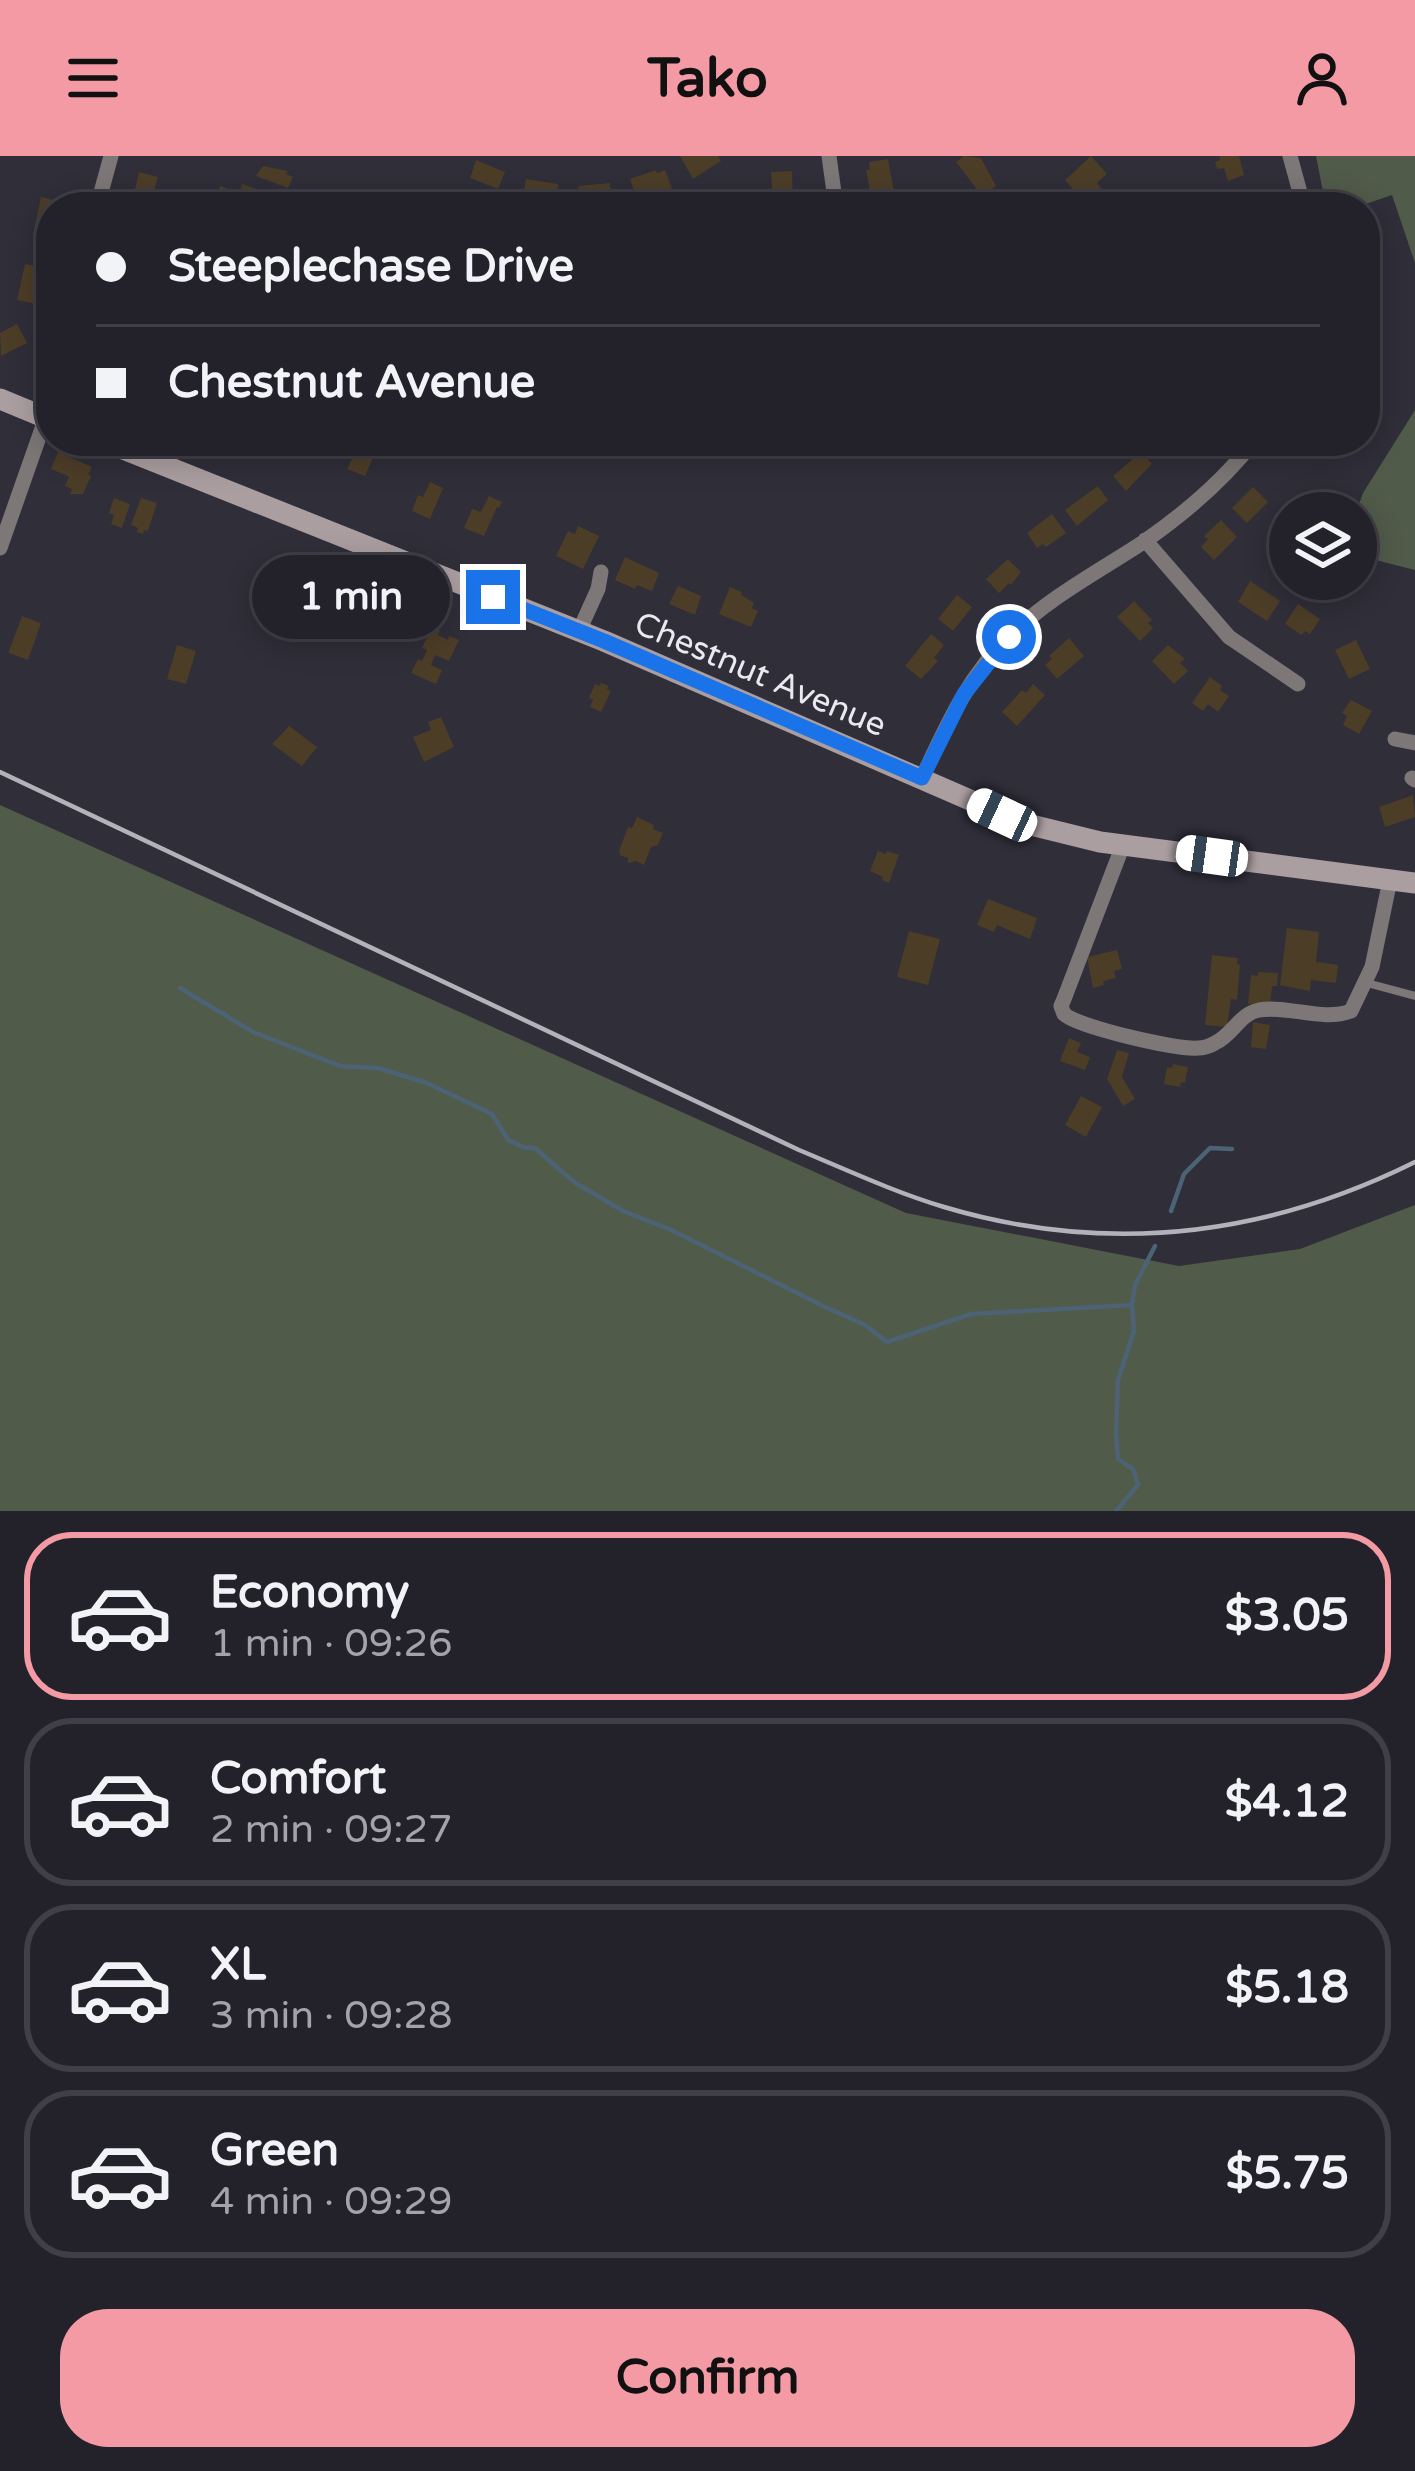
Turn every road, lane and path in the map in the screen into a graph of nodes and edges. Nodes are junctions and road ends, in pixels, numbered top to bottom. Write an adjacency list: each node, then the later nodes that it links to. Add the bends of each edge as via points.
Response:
1 (111, 156): 4 (street)
2 (829, 156): 5 (street)
3 (1290, 156): 6 (street)
4 (101, 192)
5 (834, 192)
6 (1300, 192)
7 (0, 399): 8 (street)
8 (36, 410)
9 (36, 452): 13 (street)
10 (141, 456): 15 (street, Chestnut Avenue)
11 (1241, 456): 12 (street)
12 (1145, 541): 16 (street, via 1229,637); 19 (street, via 1009,637 964,694)
13 (0, 548)
14 (602, 572): 15 (street)
15 (579, 631): 19 (street, Chestnut Avenue)
16 (1298, 683)
17 (1395, 739): 18 (street)
18 (1415, 743)
19 (922, 778): 20 (street, Chestnut Avenue, via 1023,823)
20 (1123, 844): 21 (street, Chestnut Avenue); 23 (street, via 1061,1006 1072,1021 1201,1048 1258,1010 1352,1011)
21 (1390, 880): 22 (street, Chestnut Avenue); 23 (street)
22 (1415, 884)
23 (1366, 983): 24 (lane)
24 (1415, 996)

